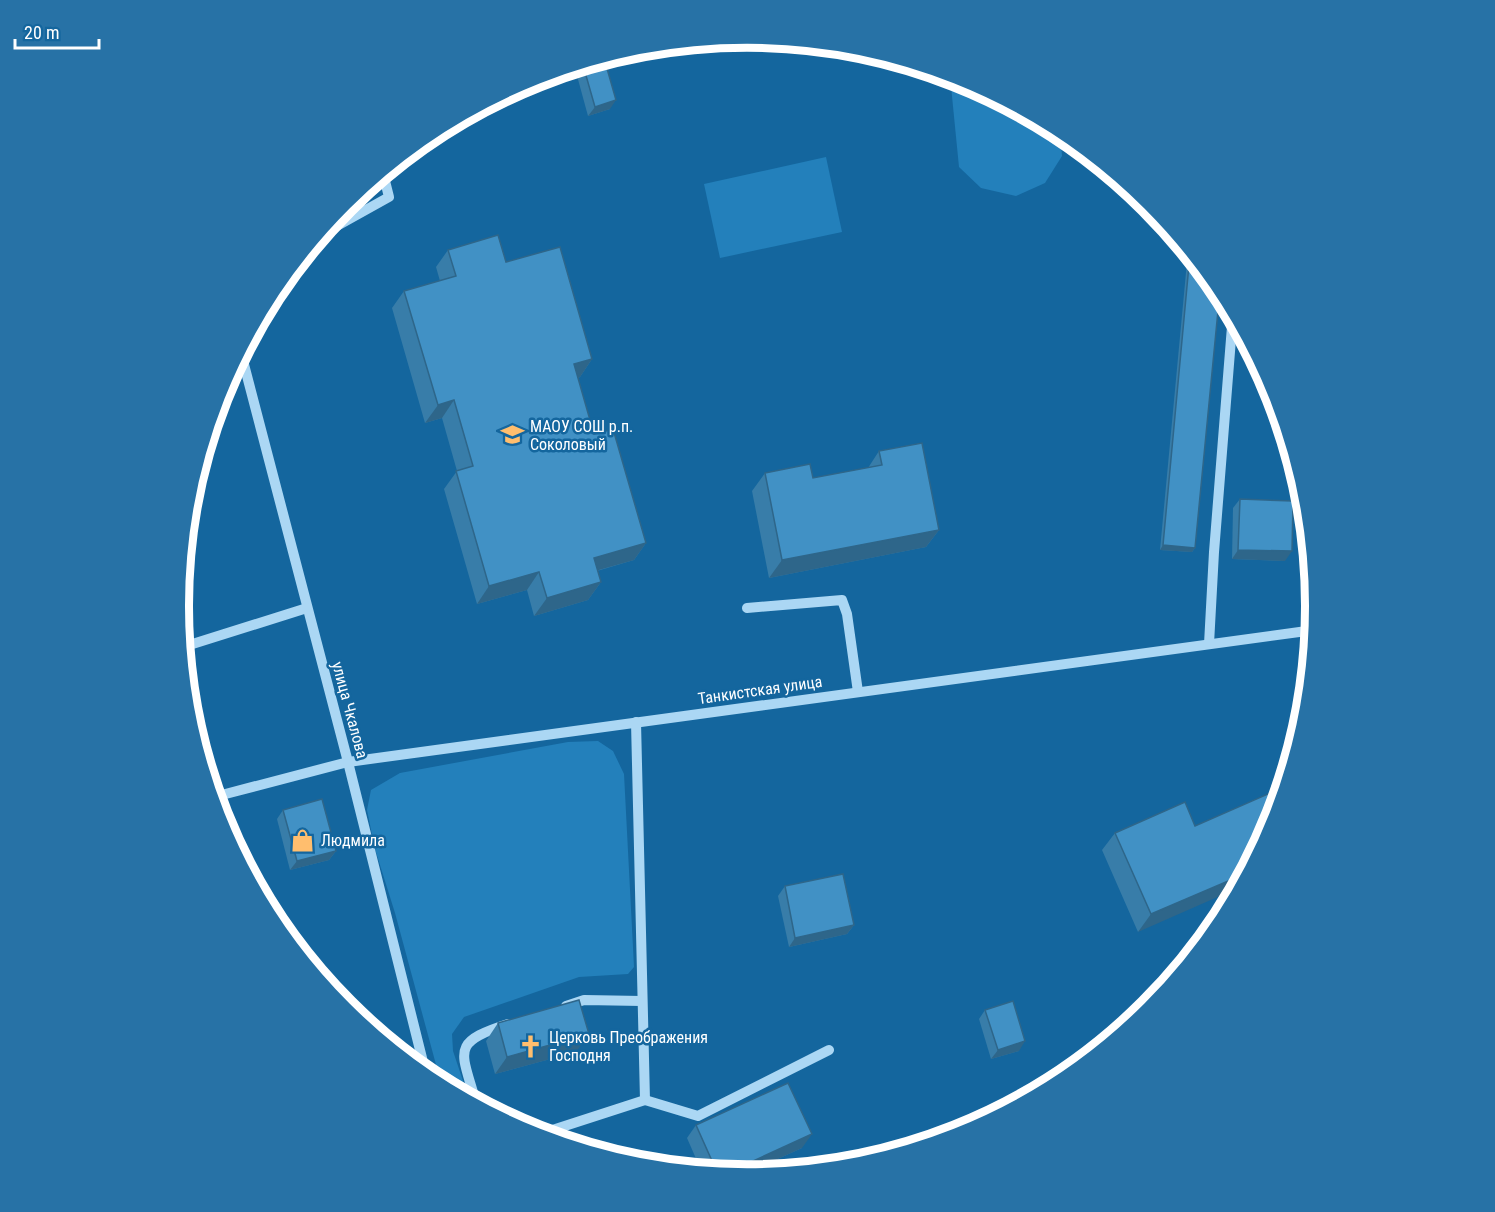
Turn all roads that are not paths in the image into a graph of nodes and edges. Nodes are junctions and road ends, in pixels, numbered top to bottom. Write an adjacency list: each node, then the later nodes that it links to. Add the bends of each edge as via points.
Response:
1 (385, 182): 2 (street, via 389,198)
2 (341, 224)
3 (1232, 329): 9 (street)
4 (244, 366): 5 (street, улица Чкалова)
5 (307, 608): 8 (street); 12 (street, улица Чкалова)
6 (747, 608): 10 (street, via 842,600)
7 (1305, 631): 9 (street, Танкистская улица)
8 (191, 644)
9 (1209, 644): 10 (street, Танкистская улица)
10 (858, 692): 11 (street, Танкистская улица)
11 (636, 722): 12 (street, Танкистская улица); 14 (street)
12 (348, 762): 13 (street, Танкистская улица); 18 (street, улица Чкалова)
13 (223, 795)
14 (642, 1001): 15 (street, via 584,1000); 20 (street)
15 (551, 1010)
16 (518, 1021): 19 (street, via 469,1040 463,1054)
17 (829, 1050): 20 (street, via 698,1116)
18 (422, 1059)
19 (473, 1092)
20 (645, 1100): 21 (street)
21 (555, 1129)

